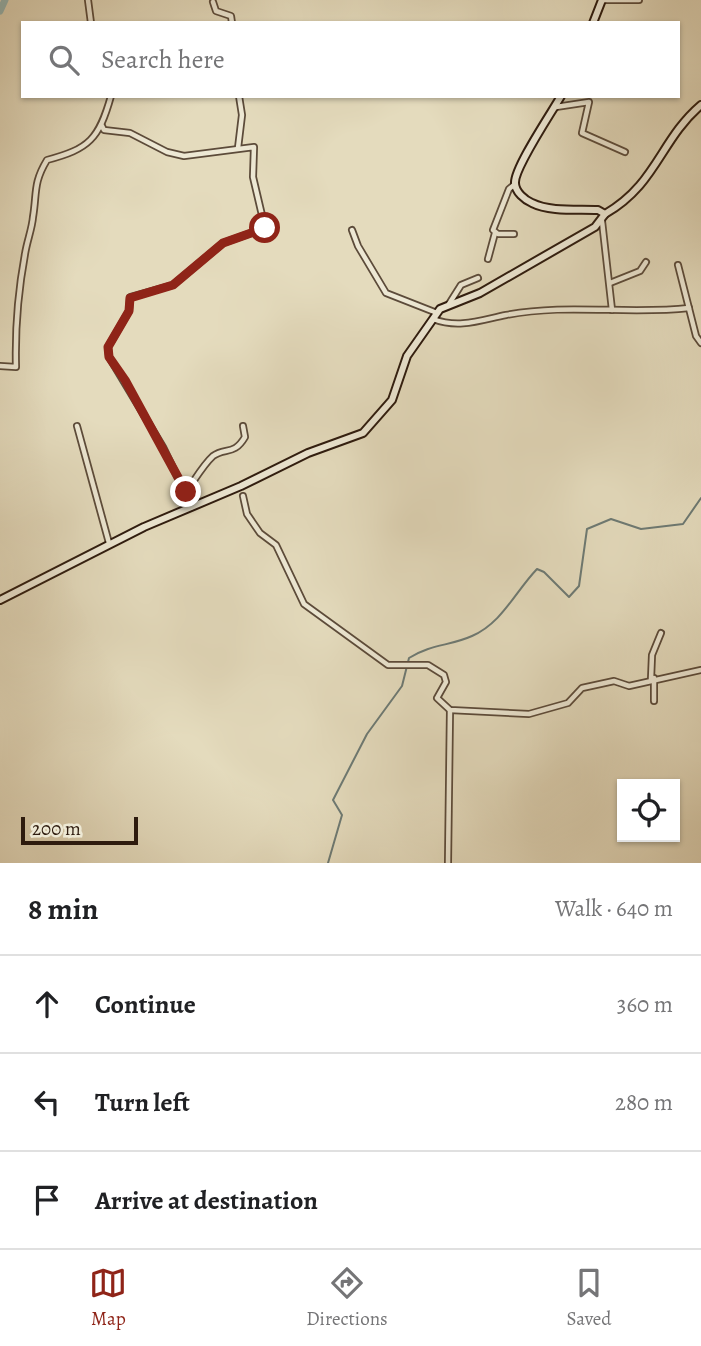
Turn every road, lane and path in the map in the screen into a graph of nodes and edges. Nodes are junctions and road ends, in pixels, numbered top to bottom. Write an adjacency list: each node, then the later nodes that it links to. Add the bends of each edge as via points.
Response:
1 (88, 0): 5 (street)
2 (602, 0): 3 (street); 7 (street)
3 (639, 0)
4 (213, 2): 6 (street, via 216,11 231,16)
5 (91, 21)
6 (232, 21)
7 (594, 21)
8 (110, 98): 13 (street)
9 (239, 98): 14 (street)
10 (560, 98): 12 (street)
11 (701, 105): 17 (street, via 677,132 642,186)
12 (555, 107): 15 (street, via 589,102 582,133); 16 (street, via 526,155)
13 (102, 126): 14 (street, via 184,156); 31 (street, via 86,146 47,160 39,173 15,326 16,367)
14 (238, 149): 35 (street, via 254,147 253,177 265,228 223,243 173,285 130,298 129,311 108,347 109,357)
15 (625, 152)
16 (515, 184): 17 (street, via 533,204 597,210); 19 (street, via 493,228)
17 (604, 217): 25 (street); 26 (street, via 488,289)
18 (352, 230): 29 (street, via 386,293)
19 (495, 233): 20 (street); 21 (street)
20 (514, 234)
21 (488, 259)
22 (646, 262): 25 (street, via 640,271)
23 (678, 265): 27 (street)
24 (478, 278): 26 (street, via 461,285)
25 (610, 283): 28 (street)
26 (449, 305): 29 (street)
27 (689, 308): 28 (street); 30 (street)
28 (612, 311): 29 (street, via 540,310 458,324)
29 (435, 316): 34 (street, via 407,356 392,400 363,433 308,453)
30 (701, 343)
31 (0, 366)
32 (77, 426): 37 (street)
33 (243, 426): 35 (street, via 244,439 229,453 214,456)
34 (242, 491): 36 (street); 43 (street, via 248,517 276,545 304,604 388,665 428,665 444,675 446,682 437,698)
35 (186, 492): 36 (street)
36 (192, 507): 37 (street)
37 (108, 543): 38 (street)
38 (0, 600)
39 (661, 633): 41 (street, via 652,655)
40 (701, 670): 41 (street)
41 (653, 678): 42 (street); 43 (street, via 629,685 614,681 582,688 568,703 529,714)
42 (654, 702)
43 (450, 710): 44 (street)
44 (448, 863)

